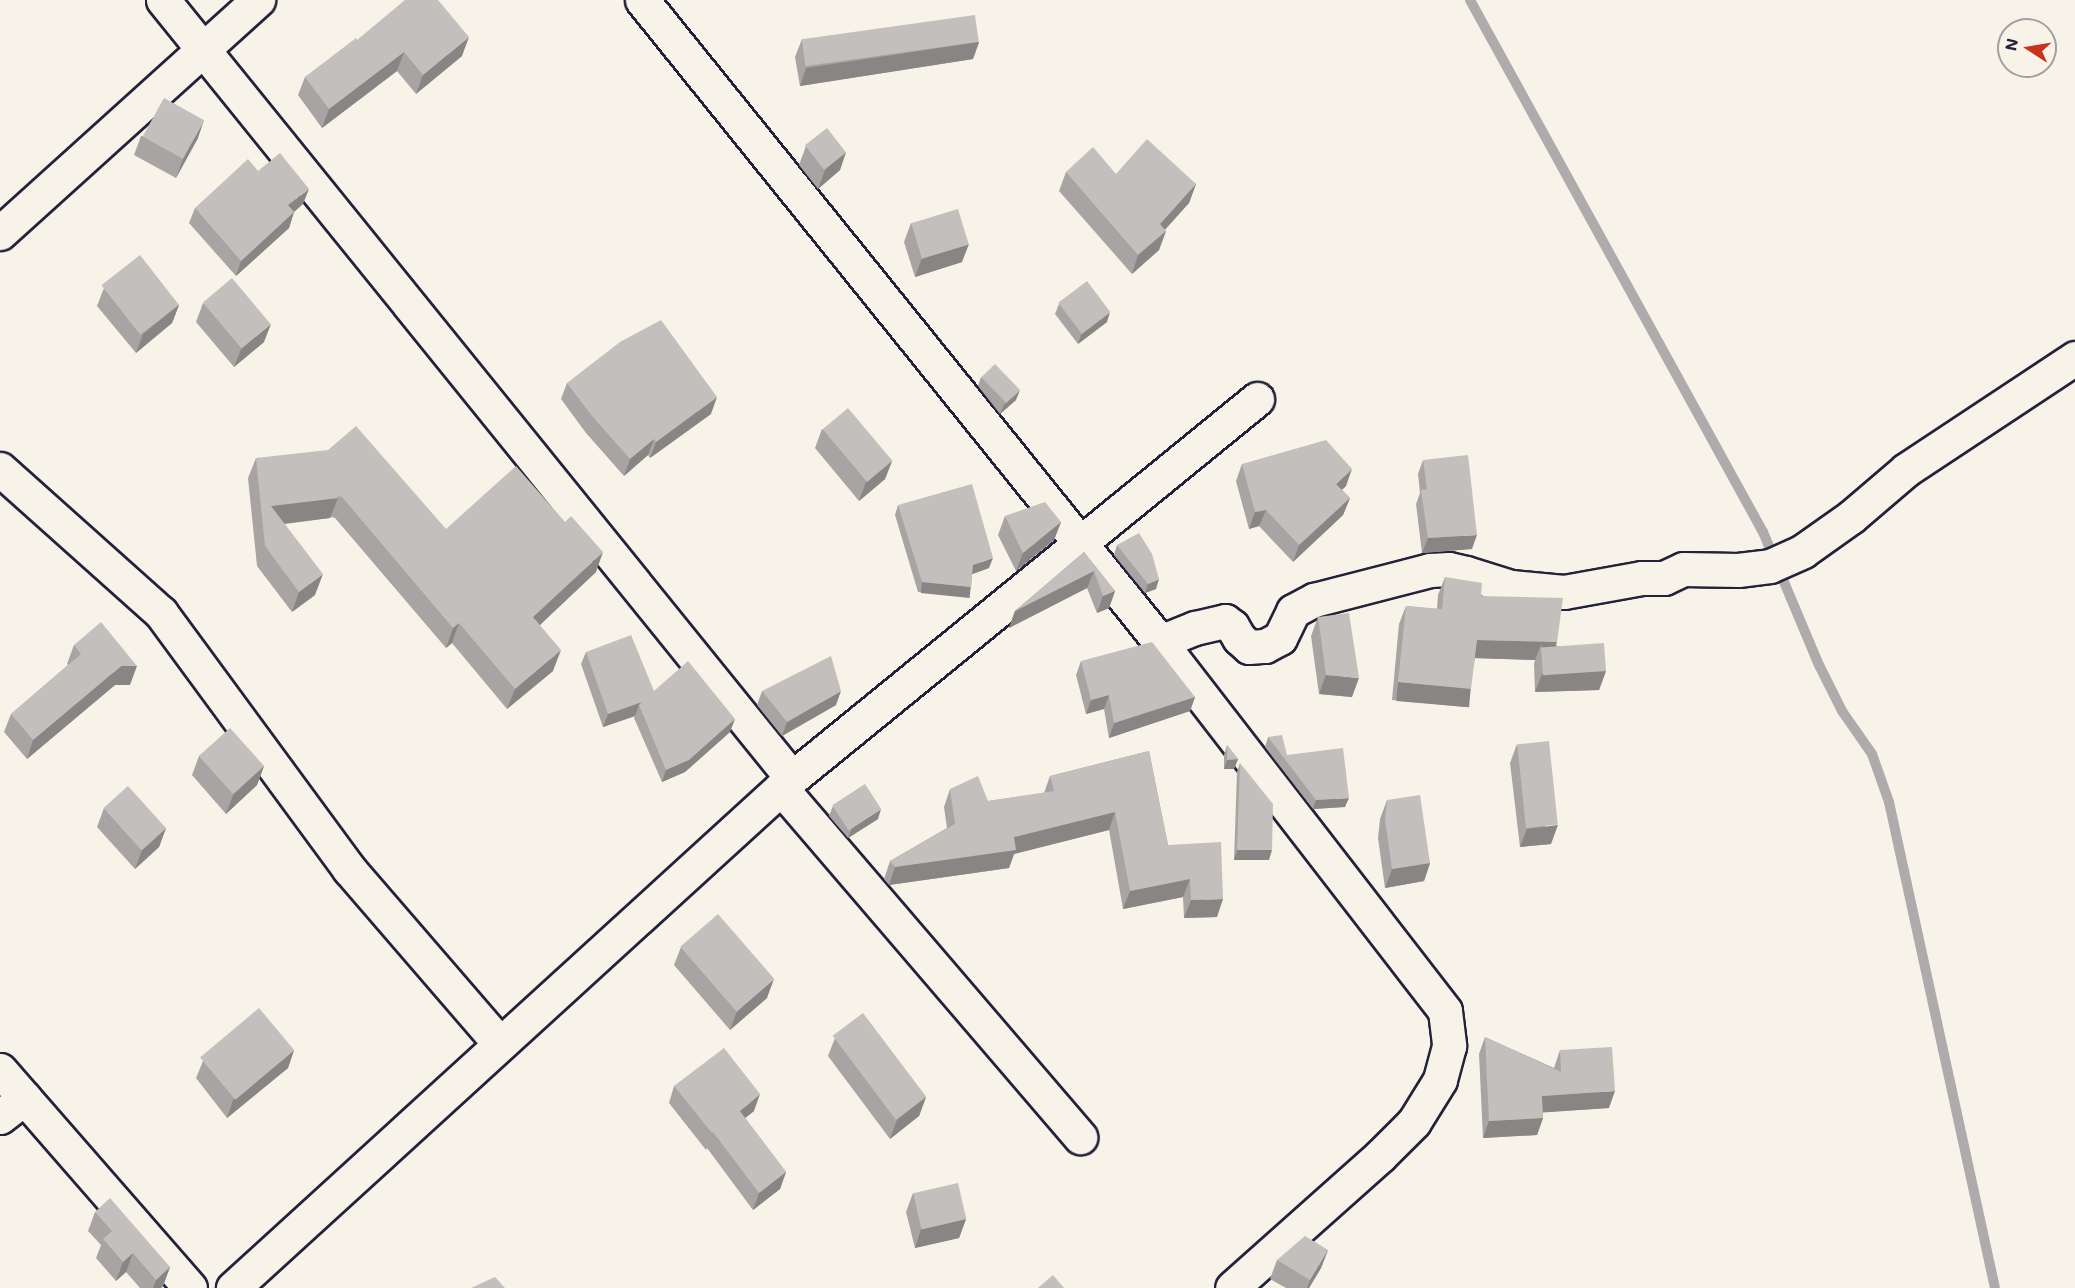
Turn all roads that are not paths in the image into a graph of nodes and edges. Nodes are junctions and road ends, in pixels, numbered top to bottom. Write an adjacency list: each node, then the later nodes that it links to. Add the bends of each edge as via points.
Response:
1 (163, 0): 4 (street)
2 (258, 0): 4 (street)
3 (642, 0): 9 (street)
4 (204, 50): 5 (street); 11 (street)
5 (0, 233)
6 (2075, 358): 10 (street, via 1906,470 1803,551 1770,566 1738,570 1683,568 1664,578 1642,578 1564,592 1511,587 1449,569 1430,570 1314,600 1293,612 1280,638 1265,646 1249,647 1225,621)
7 (1257, 399): 9 (street)
8 (0, 469): 12 (street, via 161,613 349,869)
9 (1080, 543): 10 (street); 11 (street)
10 (1160, 642): 18 (street, via 1445,1011 1449,1046 1440,1080 1414,1122)
11 (787, 783): 12 (street); 15 (street)
12 (500, 1044): 17 (street)
13 (0, 1070): 14 (street)
14 (12, 1107): 16 (street)
15 (1080, 1137)
16 (190, 1288)
17 (233, 1288)
18 (1232, 1288)

